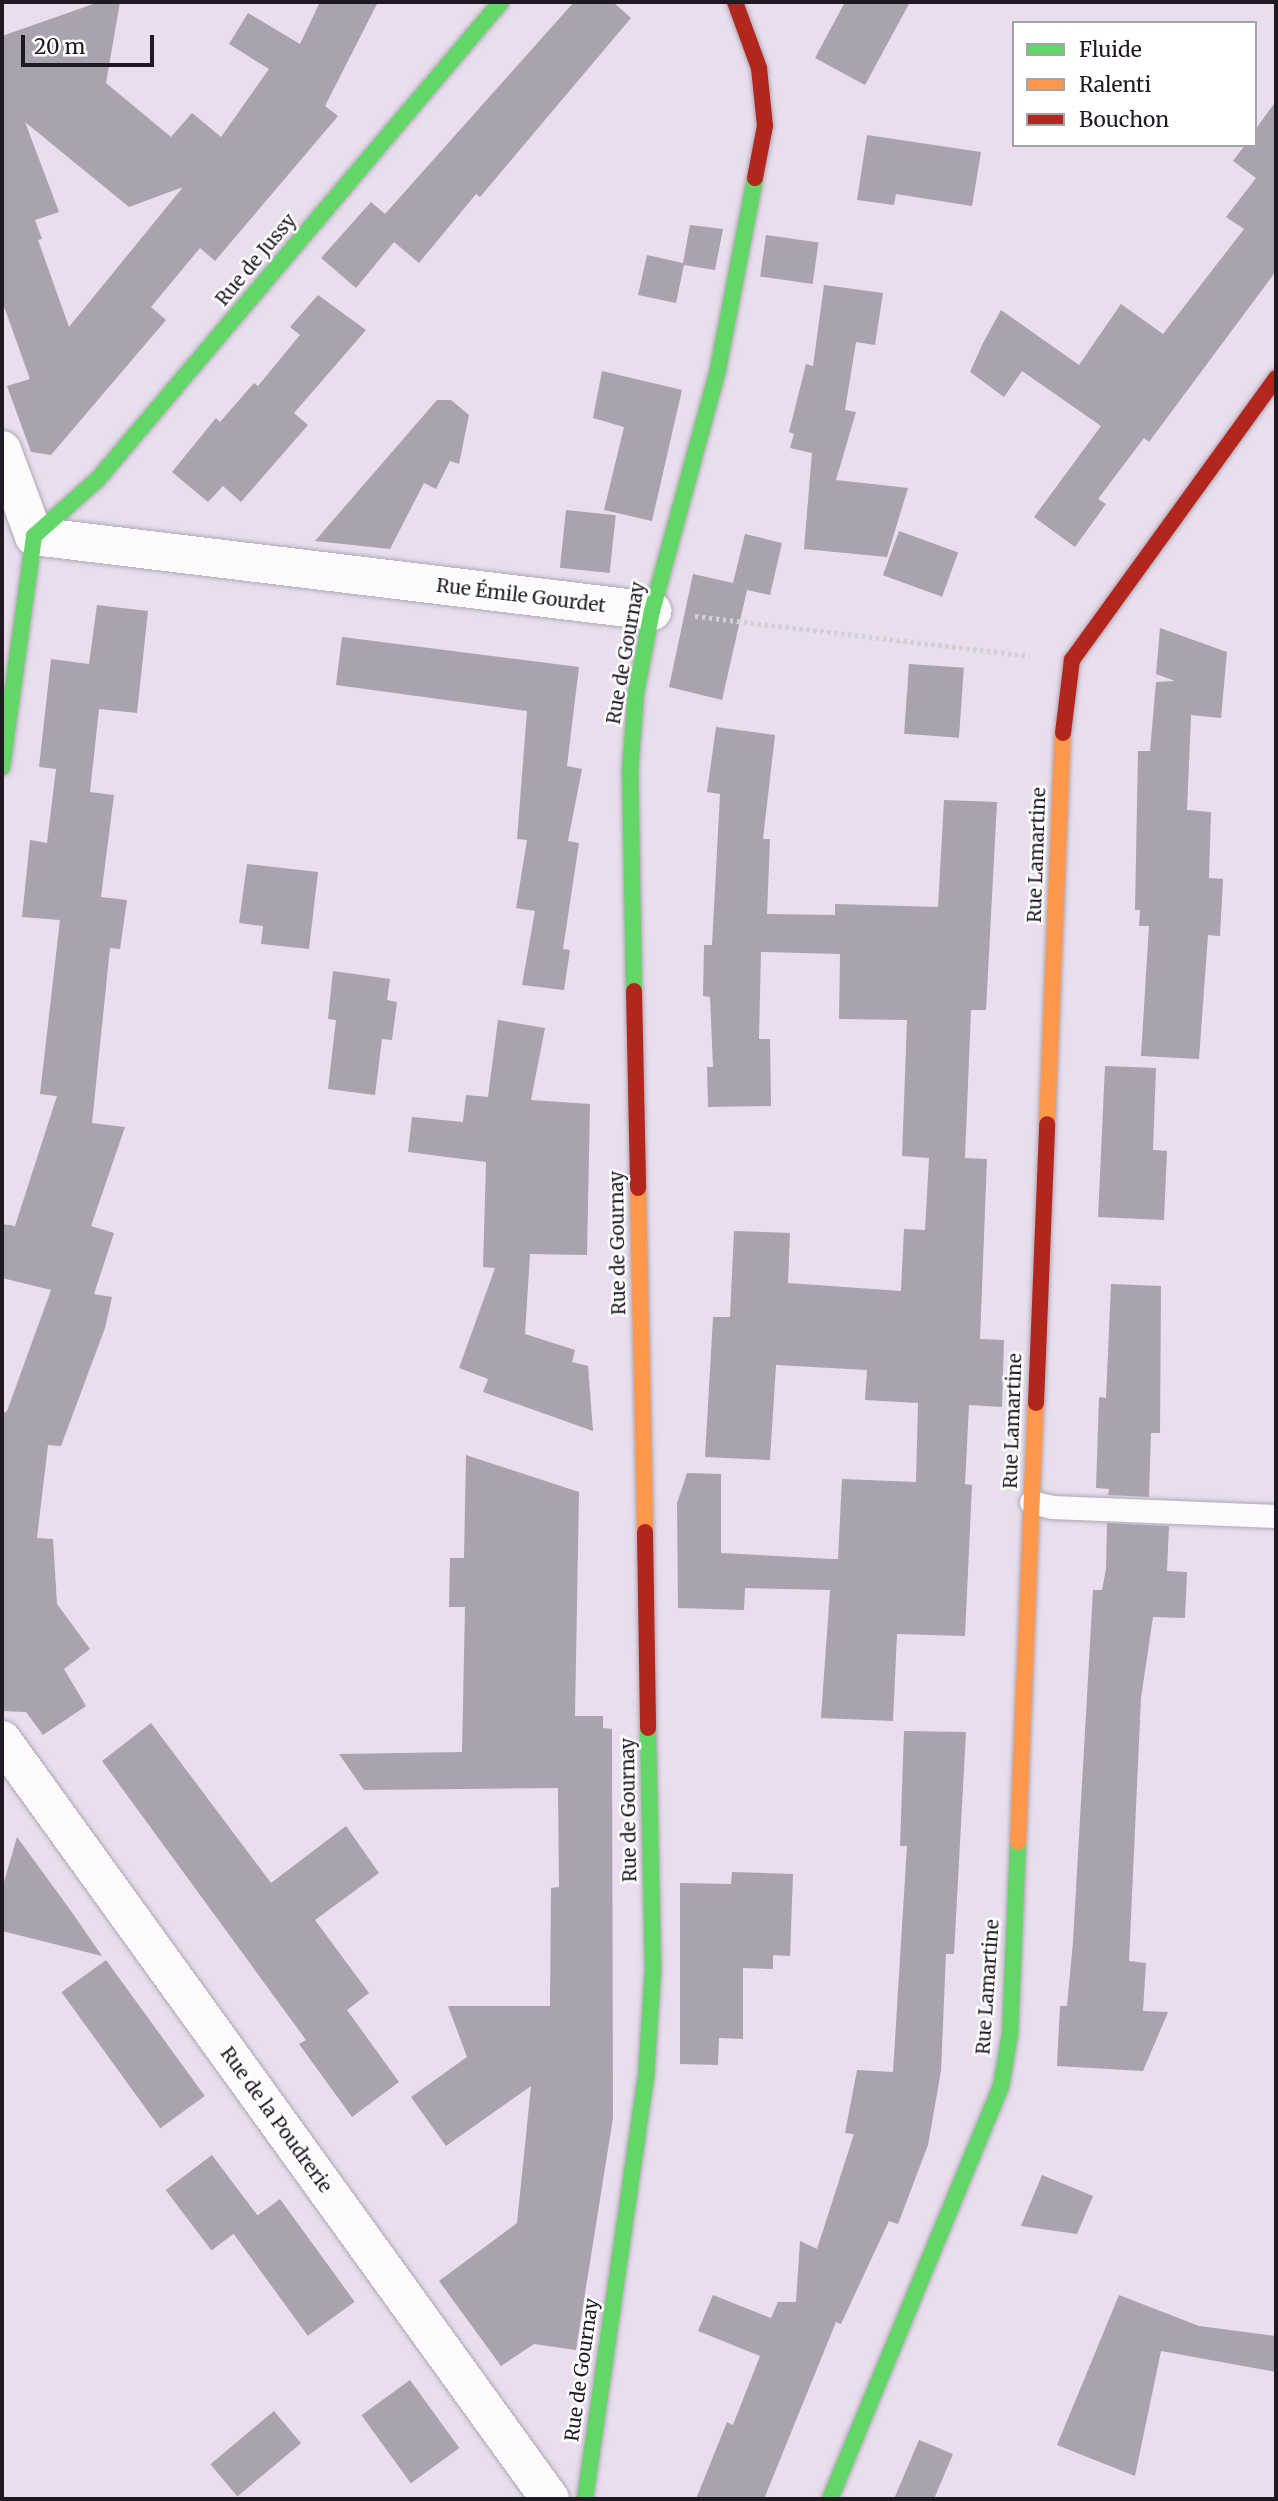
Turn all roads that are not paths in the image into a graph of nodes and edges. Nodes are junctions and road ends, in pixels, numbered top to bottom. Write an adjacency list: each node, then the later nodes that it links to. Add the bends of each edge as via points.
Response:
1 (501, 2): 5 (street, Rue de Jussy, via 98,479)
2 (734, 2): 6 (street, Rue de Gournay, via 759,68 765,126 718,369)
3 (1276, 378): 8 (street, Rue Lamartine, via 1072,660 1064,699)
4 (2, 450): 5 (street)
5 (34, 536): 6 (street, Rue Émile Gourdet); 7 (street)
6 (652, 611): 12 (street, Rue de Gournay, via 636,694 630,772 653,1969 646,2078)
7 (2, 767)
8 (1031, 1502): 9 (lane, via 1052,1507); 13 (street, Rue Lamartine, via 1010,2020 1001,2086)
9 (1276, 1516)
10 (2, 1740): 11 (street, Rue de la Poudrerie)
11 (550, 2499)
12 (585, 2499)
13 (830, 2499)

